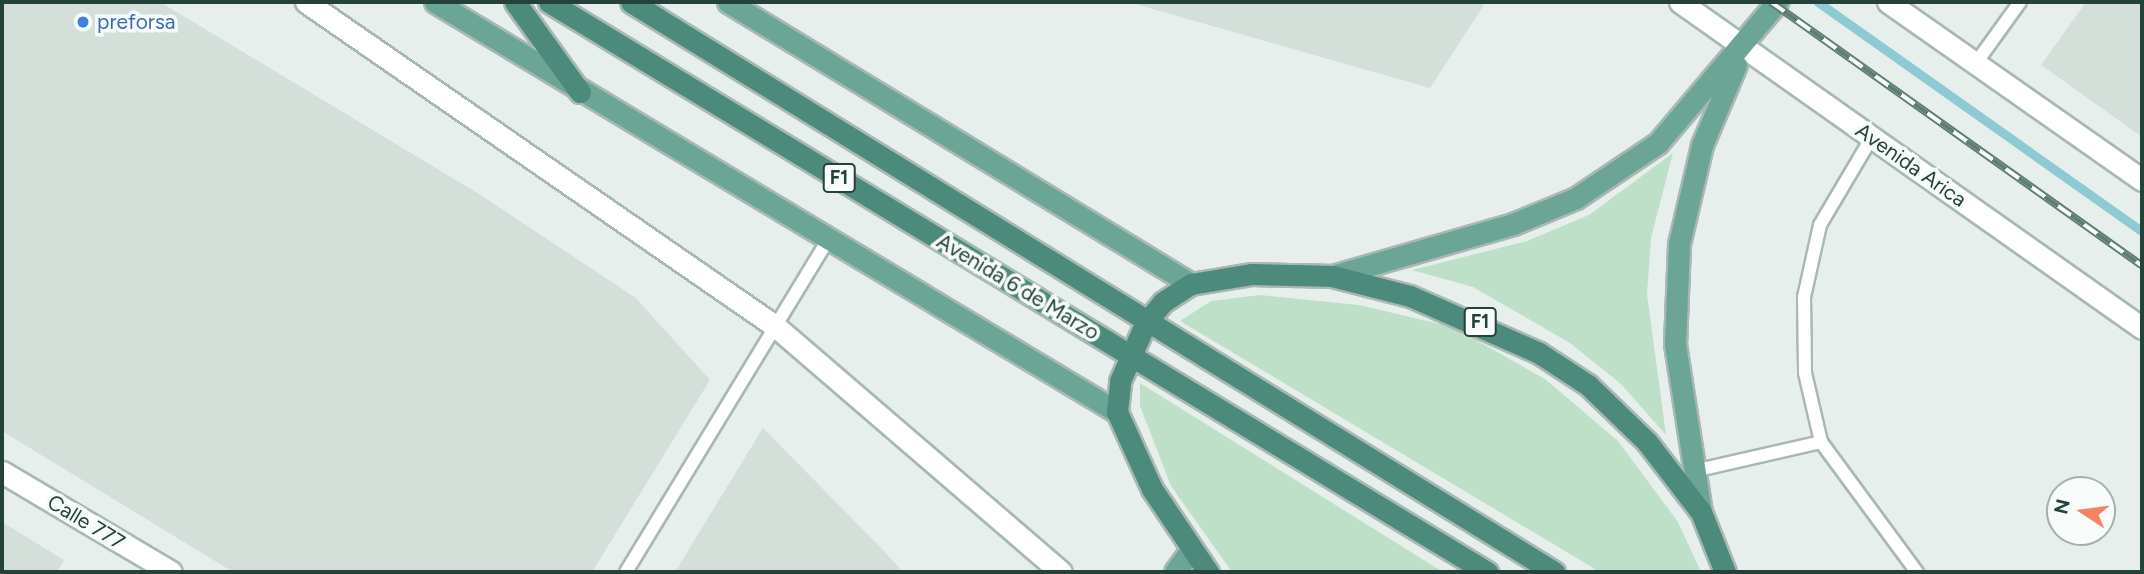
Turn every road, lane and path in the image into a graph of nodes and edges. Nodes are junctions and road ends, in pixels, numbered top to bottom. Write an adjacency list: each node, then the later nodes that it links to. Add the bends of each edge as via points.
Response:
1 (306, 2): 20 (street)
2 (435, 2): 13 (main road)
3 (514, 2): 13 (highway)
4 (549, 2): 22 (highway, Avenida 6 de Marzo / F1)
5 (631, 2): 19 (highway, Avenida 6 de Marzo / F1)
6 (727, 2): 18 (main road)
7 (1680, 2): 11 (street, Avenida Arica)
8 (1777, 2): 11 (main road)
9 (2020, 2): 12 (lane)
10 (1892, 3): 12 (street)
11 (1744, 47): 14 (street, Avenida Arica); 17 (main road, via 1658,144 1576,198 1513,224); 25 (main road, via 1702,145 1679,244 1675,344)
12 (1976, 63): 15 (street)
13 (580, 92): 16 (main road)
14 (1872, 137): 21 (street, Avenida Arica); 24 (lane, via 1820,225 1804,297 1805,373)
15 (2142, 180)
16 (830, 236): 20 (lane); 23 (main road)
17 (1332, 276): 18 (highway, F1, via 1252,274); 27 (highway, F1, via 1472,318 1539,353 1588,385 1647,442)
18 (1191, 284): 19 (highway, F1, via 1163,302)
19 (1145, 324): 22 (highway, F1); 35 (highway, Avenida 6 de Marzo / F1)
20 (775, 326): 30 (lane); 31 (street)
21 (2142, 328)
22 (1130, 354): 23 (highway, F1); 34 (highway, Avenida 6 de Marzo / F1)
23 (1117, 412): 28 (highway)
24 (1821, 442): 25 (lane); 37 (lane)
25 (1698, 470): 27 (main road)
26 (2, 472): 29 (street, Calle 777)
27 (1701, 512): 36 (highway, F1)
28 (1190, 551): 32 (main road); 33 (highway)
29 (170, 572)
30 (626, 572)
31 (1061, 572)
32 (1175, 572)
33 (1208, 572)
34 (1488, 572)
35 (1554, 572)
36 (1726, 572)
37 (1917, 572)

